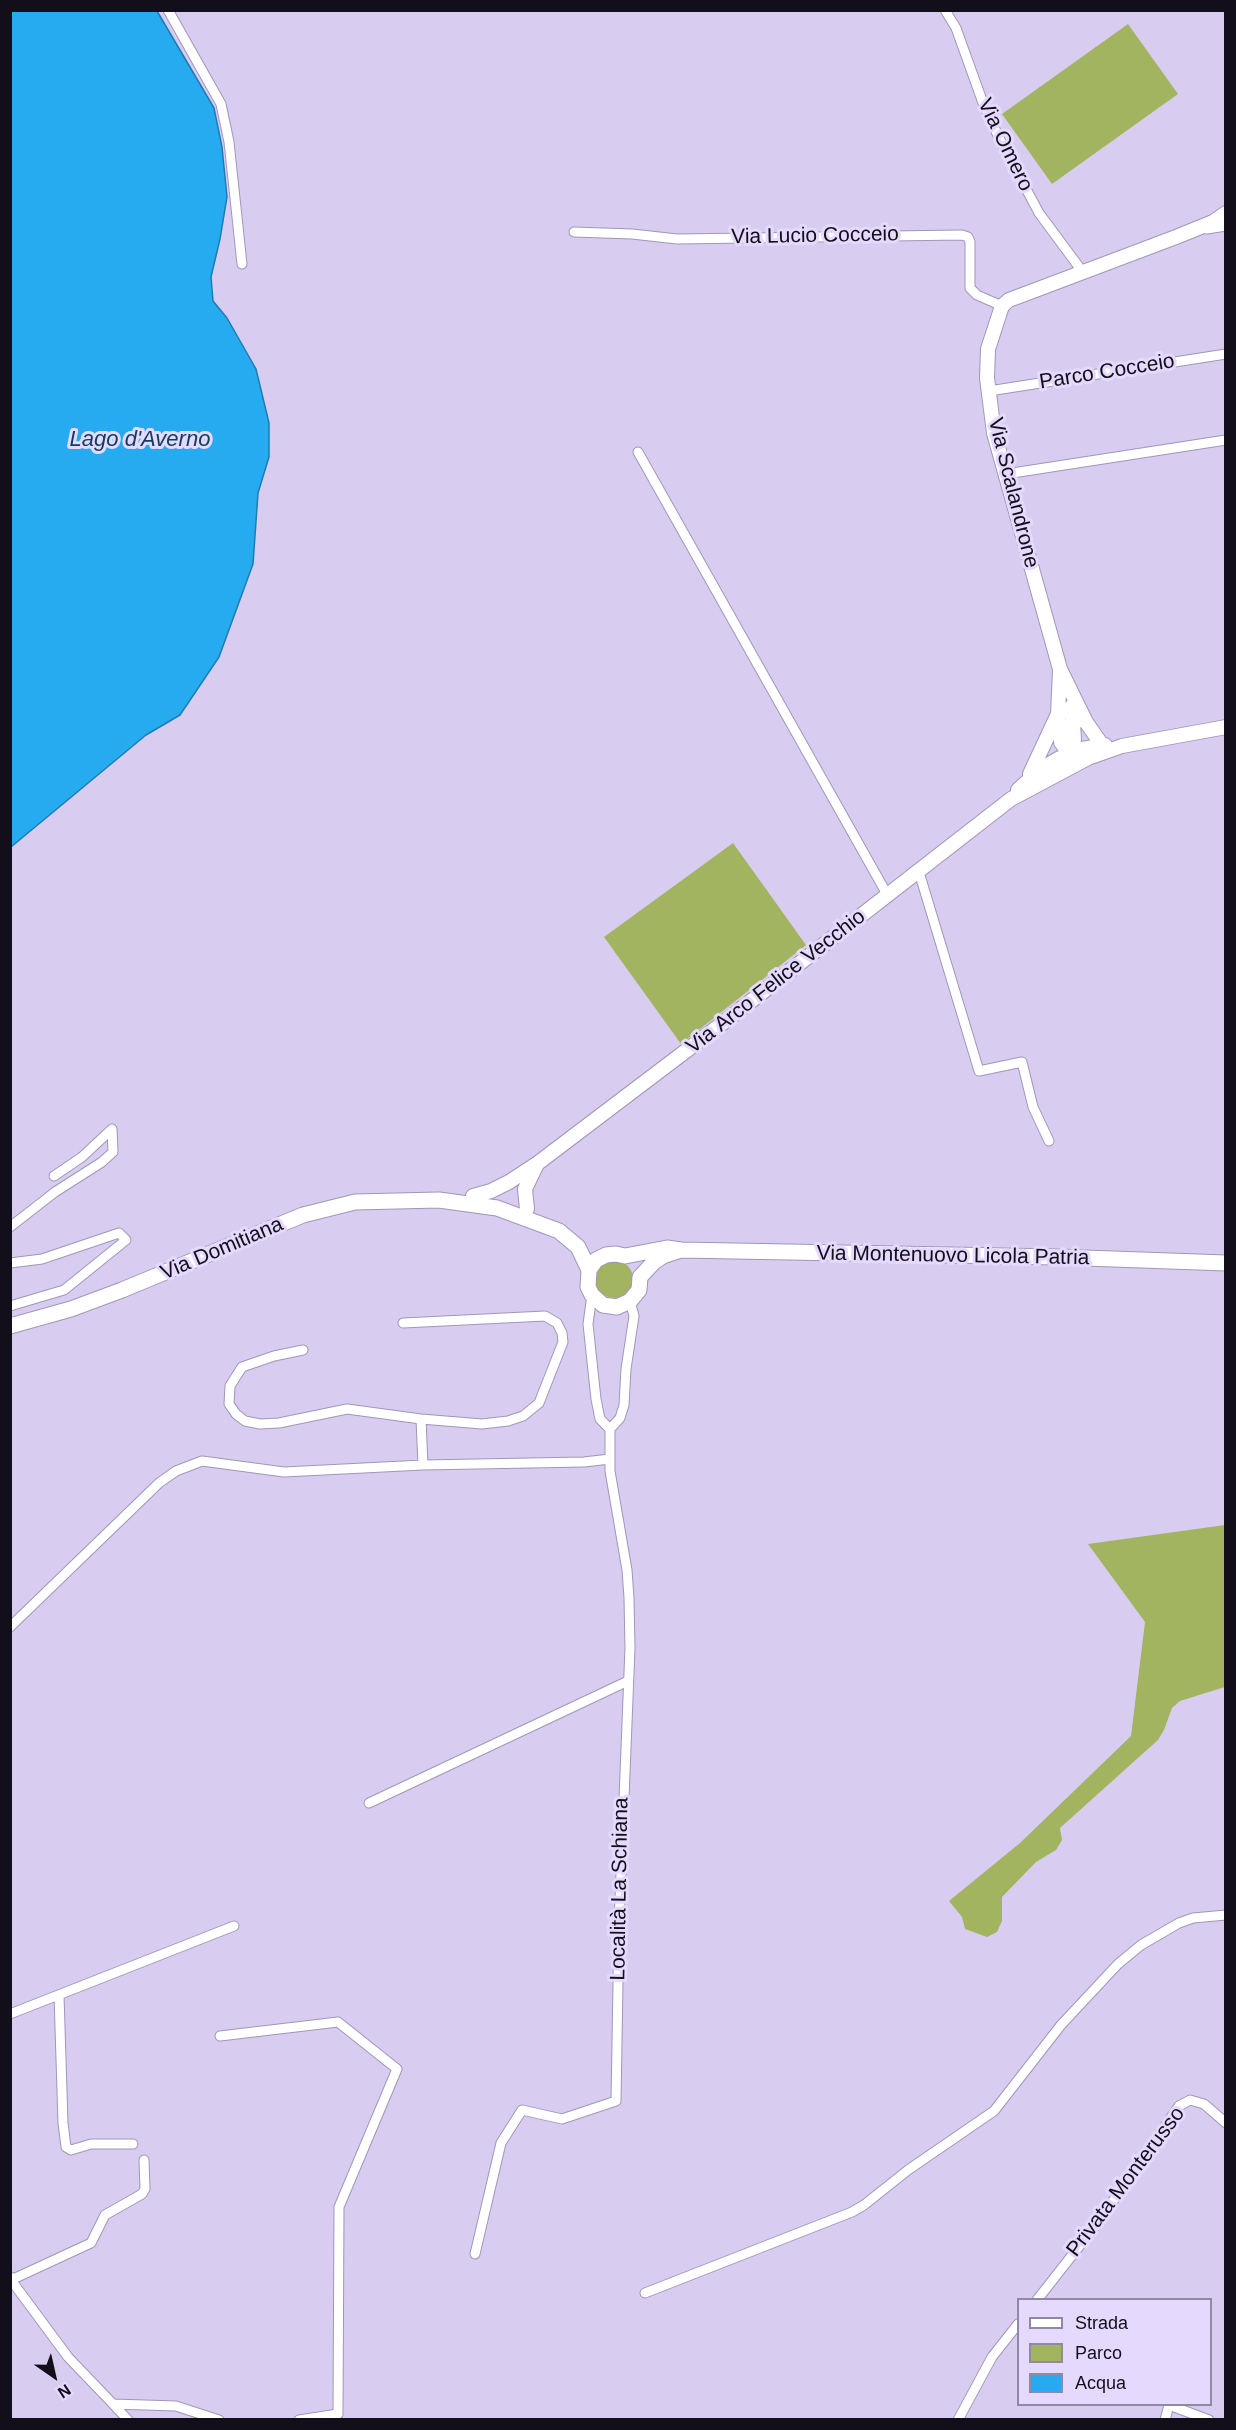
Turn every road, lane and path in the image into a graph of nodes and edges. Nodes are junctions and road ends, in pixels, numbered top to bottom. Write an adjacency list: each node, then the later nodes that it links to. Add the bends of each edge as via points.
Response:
1 (168, 10): 7 (street, via 221,104)
2 (945, 10): 8 (street, Via Omero, via 1009,157 1039,213)
3 (1226, 213): 5 (street)
4 (1226, 226): 5 (street)
5 (1189, 231): 8 (street)
6 (574, 232): 9 (street, Via Lucio Cocceio, via 677,239 962,235 970,242 970,288)
7 (242, 264)
8 (1082, 271): 9 (street, via 1017,296)
9 (1002, 306): 11 (street, Via Scalandrone, via 988,349)
10 (1226, 354): 11 (street, Parco Cocceio)
11 (989, 391): 14 (street, Via Scalandrone, via 994,433)
12 (1226, 440): 14 (street)
13 (638, 452): 29 (street)
14 (1006, 474): 15 (street, Via Scalandrone)
15 (1060, 669): 16 (street); 18 (street)
16 (1069, 690): 17 (street); 19 (street)
17 (1074, 712): 18 (street); 19 (street); 23 (street, via 1074,740)
18 (1058, 714): 23 (street, via 1061,741); 26 (street, via 1035,767)
19 (1086, 722): 21 (street)
20 (1226, 727): 22 (street)
21 (1102, 746): 22 (street); 23 (street)
22 (1122, 746): 24 (street)
23 (1069, 754): 24 (street); 25 (street); 26 (street)
24 (1088, 758): 25 (street)
25 (1047, 778): 27 (street)
26 (1023, 784): 27 (street)
27 (1011, 799): 28 (street, Via Arco Felice Vecchio)
28 (919, 872): 29 (street, Via Arco Felice Vecchio); 30 (street, via 979,1071 1022,1062 1033,1107)
29 (888, 896): 31 (street, Via Arco Felice Vecchio)
30 (1049, 1141)
31 (538, 1163): 33 (street, Via Arco Felice Vecchio); 37 (street, Via Arco Felice Vecchio, via 525,1189)
32 (54, 1176): 38 (street, via 112,1129 113,1152)
33 (509, 1182): 34 (street, Via Arco Felice Vecchio); 36 (street, via 501,1196)
34 (473, 1196): 35 (main road, Via Domitiana); 36 (main road, Via Domitiana)
35 (439, 1200): 36 (main road, Via Domitiana); 50 (main road, Via Domitiana, via 355,1202 328,1207 70,1310)
36 (502, 1207): 37 (main road, Via Domitiana); 44 (main road, Via Domitiana, via 564,1235 578,1247)
37 (527, 1209): 40 (main road, Via Domitiana, via 556,1222)
38 (10, 1227)
39 (681, 1251): 41 (main road, Via Montenuovo Licola Patria, via 660,1249); 43 (main road, Via Montenuovo Licola Patria); 45 (main road, Via Montenuovo Licola Patria, via 663,1256)
40 (606, 1255): 41 (main road, Via Montenuovo Licola Patria); 44 (main road)
41 (625, 1256): 45 (main road, via 635,1264)
42 (10, 1263): 48 (street, via 42,1259 119,1233 126,1240 64,1290)
43 (1226, 1263)
44 (589, 1270): 46 (main road, via 588,1287)
45 (640, 1277): 47 (main road, Via Montenuovo Licola Patria, via 639,1290)
46 (592, 1295): 47 (main road, via 603,1305 617,1307); 53 (street, Località La Schiana, via 588,1324 596,1399 600,1419)
47 (630, 1301): 53 (street, Località La Schiana, via 634,1316 624,1405 620,1418)
48 (10, 1306)
49 (403, 1323): 52 (street, via 545,1317 557,1323 562,1333 563,1342 539,1403 523,1416 482,1424)
50 (10, 1326)
51 (303, 1350): 52 (street, via 242,1367 230,1386 229,1404 236,1414 260,1424 347,1409)
52 (421, 1419): 55 (street)
53 (610, 1429): 54 (street, Località La Schiana)
54 (610, 1459): 55 (street); 57 (street, Località La Schiana, via 627,1570)
55 (423, 1465): 56 (street, via 284,1472 202,1461 176,1471)
56 (10, 1627)
57 (628, 1681): 58 (street); 67 (street, Località La Schiana, via 616,2101 562,2119 522,2110 501,2143)
58 (369, 1803)
59 (1226, 1915): 69 (street, via 1179,1923 1126,1958 1061,2025 994,2111 864,2205)
60 (234, 1926): 61 (street)
61 (59, 1995): 62 (street); 65 (street, via 66,2147 71,2150 91,2144)
62 (10, 2013)
63 (220, 2036): 76 (street, via 338,2022 397,2069 339,2207 338,2414)
64 (1226, 2123): 70 (street, Privata Monterusso, via 1204,2104 1190,2100 1179,2106 1099,2221)
65 (133, 2144)
66 (144, 2160): 68 (street, via 142,2194 105,2215 91,2243)
67 (475, 2254)
68 (11, 2280): 72 (street, via 68,2357)
69 (645, 2293)
70 (1039, 2298)
71 (1017, 2325): 77 (street, via 992,2357)
72 (113, 2404): 74 (street); 75 (street, via 176,2406)
73 (1174, 2406): 78 (street)
74 (128, 2420)
75 (219, 2420)
76 (299, 2420)
77 (958, 2420)
78 (1209, 2420)

